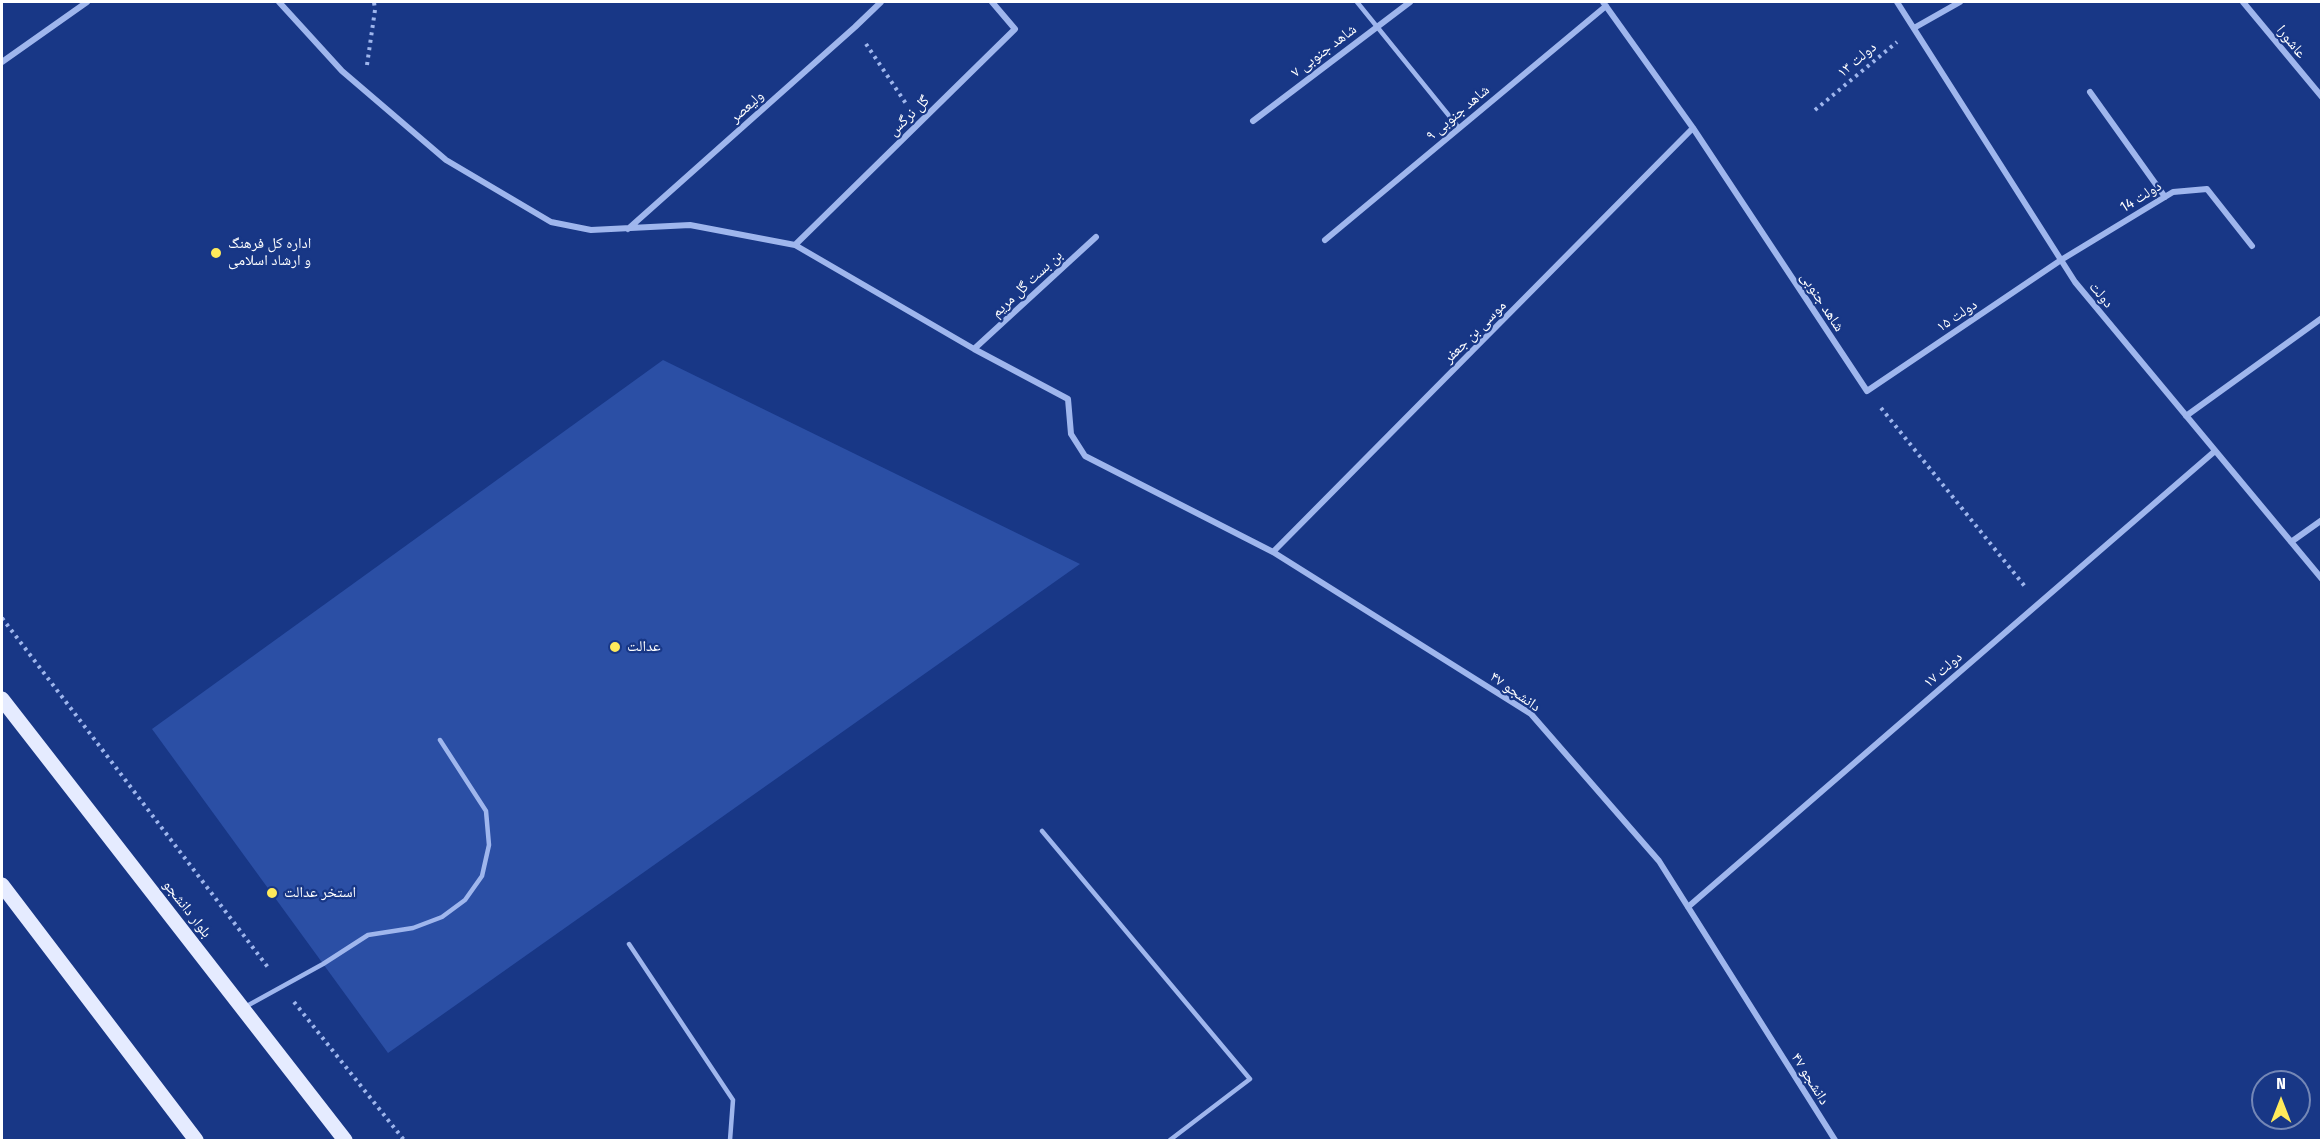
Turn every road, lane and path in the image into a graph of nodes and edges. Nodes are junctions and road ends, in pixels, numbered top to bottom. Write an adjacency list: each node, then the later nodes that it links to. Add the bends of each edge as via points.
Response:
1 (87, 2): 15 (street)
2 (279, 2): 16 (street)
3 (374, 2): 16 (path)
4 (881, 2): 13 (street, ولیعصر)
5 (992, 2): 21 (street, گل نرگس, via 1015,29)
6 (1357, 2): 12 (lane)
7 (1410, 2): 12 (street, شاهد جنوبی ۷)
8 (1897, 2): 14 (street, دولت)
9 (1960, 2): 14 (street)
10 (2243, 2): 18 (street, عاشورا)
11 (1605, 4): 22 (street, شاهد جنوبی ۹); 23 (street, شاهد جنوبی)
12 (1377, 26): 20 (street, شاهد جنوبی ۷); 22 (lane)
13 (855, 27): 21 (path); 25 (street, ولیعصر)
14 (1914, 28): 19 (path, دولت ۱۳); 30 (street, دولت)
15 (2, 62)
16 (363, 89): 25 (street, via 446,160 551,222 591,230)
17 (2090, 92): 24 (street)
18 (2322, 97)
19 (1815, 110)
20 (1253, 121)
21 (919, 123): 28 (street, گل نرگس)
22 (1459, 128): 27 (street, شاهد جنوبی ۹)
23 (1693, 128): 33 (street, شاهد جنوبی); 38 (street, موسی بن جعفر)
24 (2164, 197): 29 (street, دولت 14, via 2173,192 2207,189); 30 (street, دولت 14)
25 (628, 229): 28 (street, via 690,225)
26 (1096, 237): 32 (street, بن بست گل مریم)
27 (1325, 240)
28 (795, 245): 32 (street)
29 (2252, 246)
30 (2061, 260): 33 (street, دولت ۱۵); 34 (street, دولت, via 2074,282)
31 (2322, 318): 34 (street)
32 (974, 349): 38 (street, دانشجو ۴۷, via 1068,399 1071,434 1085,456)
33 (1867, 391): 40 (path)
34 (2186, 416): 35 (street, دولت)
35 (2215, 451): 37 (street, دولت); 40 (street, دولت ۱۷)
36 (2322, 520): 37 (street)
37 (2291, 542): 39 (street, دولت)
38 (1273, 552): 46 (street, دانشجو ۴۷, via 1531,714 1659,861)
39 (2322, 579)
40 (2039, 603): 46 (street, دولت ۱۷)
41 (2, 618): 48 (path)
42 (2, 699): 49 (main road, بلوار دانشجو)
43 (440, 740): 48 (lane, via 486,811 489,845 482,876 465,900 442,917 413,928 368,935)
44 (1042, 831): 54 (lane, via 1250,1079)
45 (2, 885): 50 (main road)
46 (1688, 907): 55 (street, دانشجو ۴۷)
47 (629, 944): 53 (lane, via 733,1100)
48 (282, 987): 49 (lane); 52 (path)
49 (242, 1009): 51 (main road, بلوار دانشجو)
50 (196, 1140)
51 (345, 1140)
52 (404, 1140)
53 (730, 1140)
54 (1170, 1140)
55 (1835, 1140)

